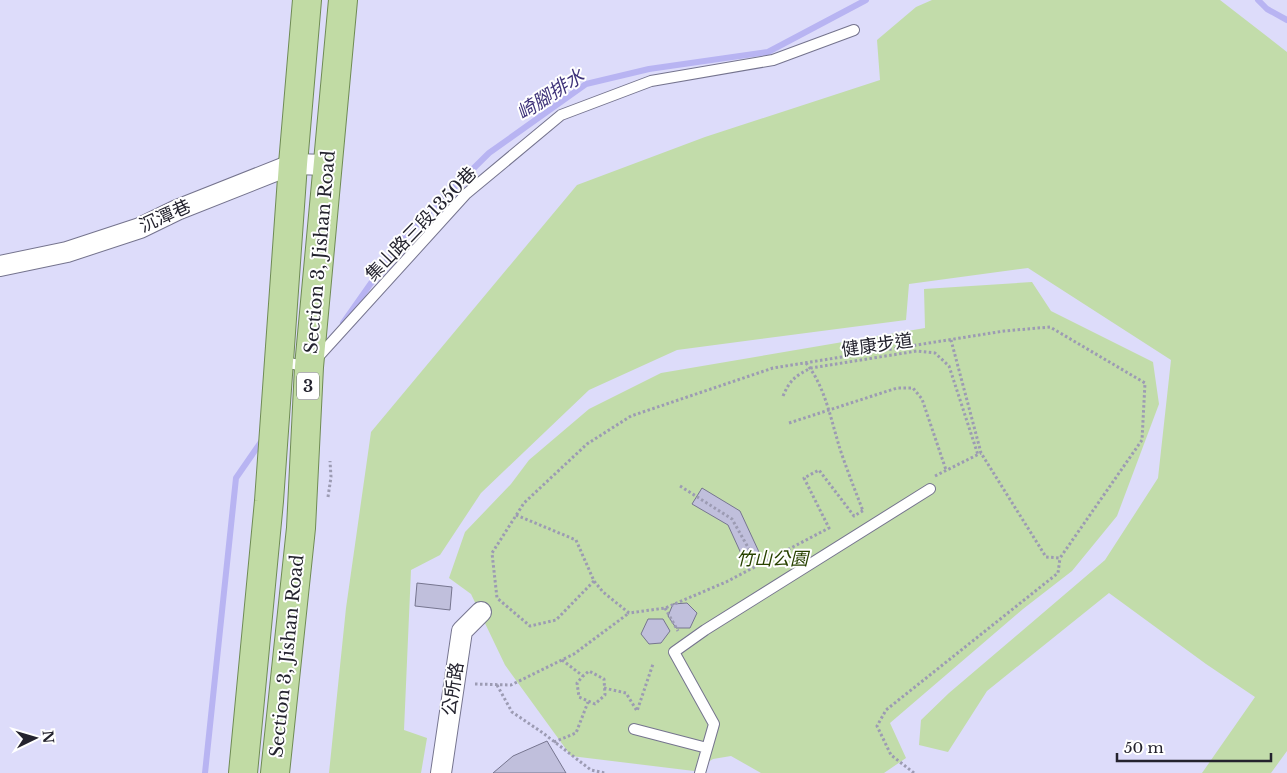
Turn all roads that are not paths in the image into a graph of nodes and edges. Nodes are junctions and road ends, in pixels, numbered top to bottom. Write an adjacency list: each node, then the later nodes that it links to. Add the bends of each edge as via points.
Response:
1 (307, 0): 4 (main road, Section 3, Jishan Road / 3)
2 (343, 0): 5 (main road, Section 3, Jishan Road / 3)
3 (854, 30): 8 (lane, 集山路三段1350巷, via 773,60 650,81 561,115 466,194)
4 (293, 164): 5 (street, 沉潭巷); 6 (street, 沉潭巷, via 140,228 67,252); 7 (main road, Section 3, Jishan Road / 3)
5 (328, 165): 8 (main road, Section 3, Jishan Road / 3)
6 (0, 266)
7 (278, 361): 8 (lane); 13 (main road, Section 3, Jishan Road / 3, via 269,502)
8 (309, 367): 14 (main road, Section 3, Jishan Road / 3, via 301,528)
9 (930, 484): 12 (lane, via 674,652 713,721)
10 (481, 612): 15 (street, 公所路, via 462,631)
11 (634, 729): 12 (lane)
12 (707, 748): 16 (lane)
13 (243, 773)
14 (275, 773)
15 (441, 773)
16 (700, 773)

